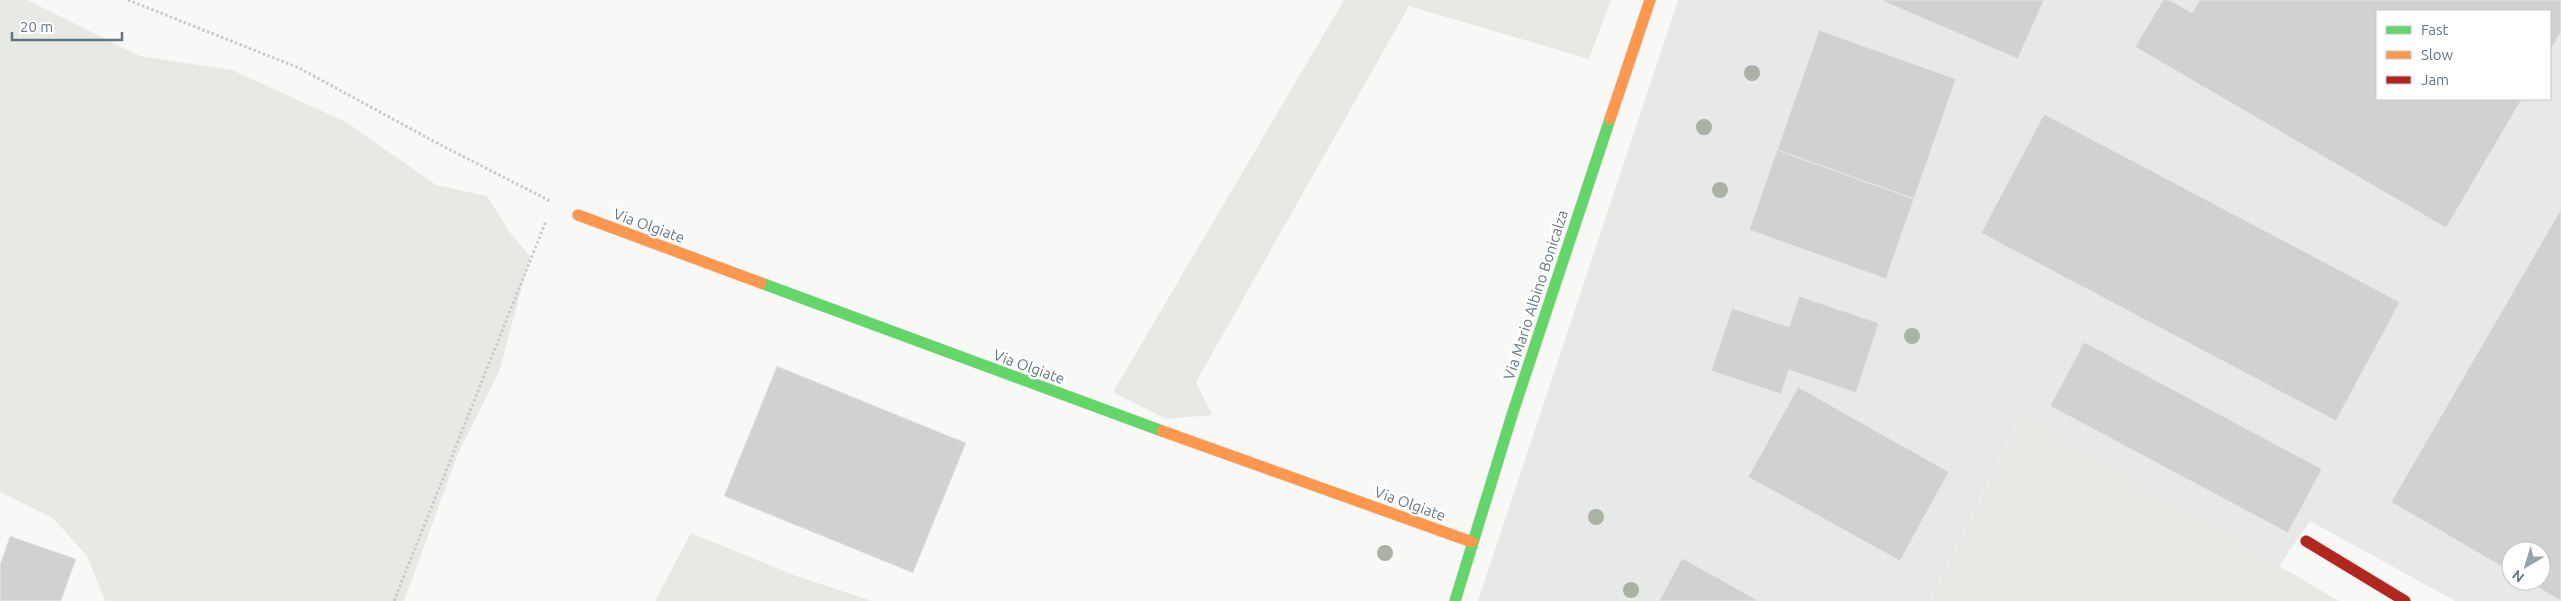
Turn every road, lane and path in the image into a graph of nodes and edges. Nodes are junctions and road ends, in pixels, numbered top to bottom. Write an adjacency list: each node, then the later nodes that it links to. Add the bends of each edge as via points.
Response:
1 (128, 0): 3 (path, via 299,68 437,144)
2 (1650, 0): 6 (street, Via Mario Albino Bonicalza)
3 (553, 202): 4 (path); 7 (path)
4 (578, 215): 6 (street, Via Olgiate, via 1090,406)
5 (2306, 541): 9 (street)
6 (1472, 542): 8 (street, Via Mario Albino Bonicalza)
7 (394, 601)
8 (1455, 601)
9 (2405, 601)

